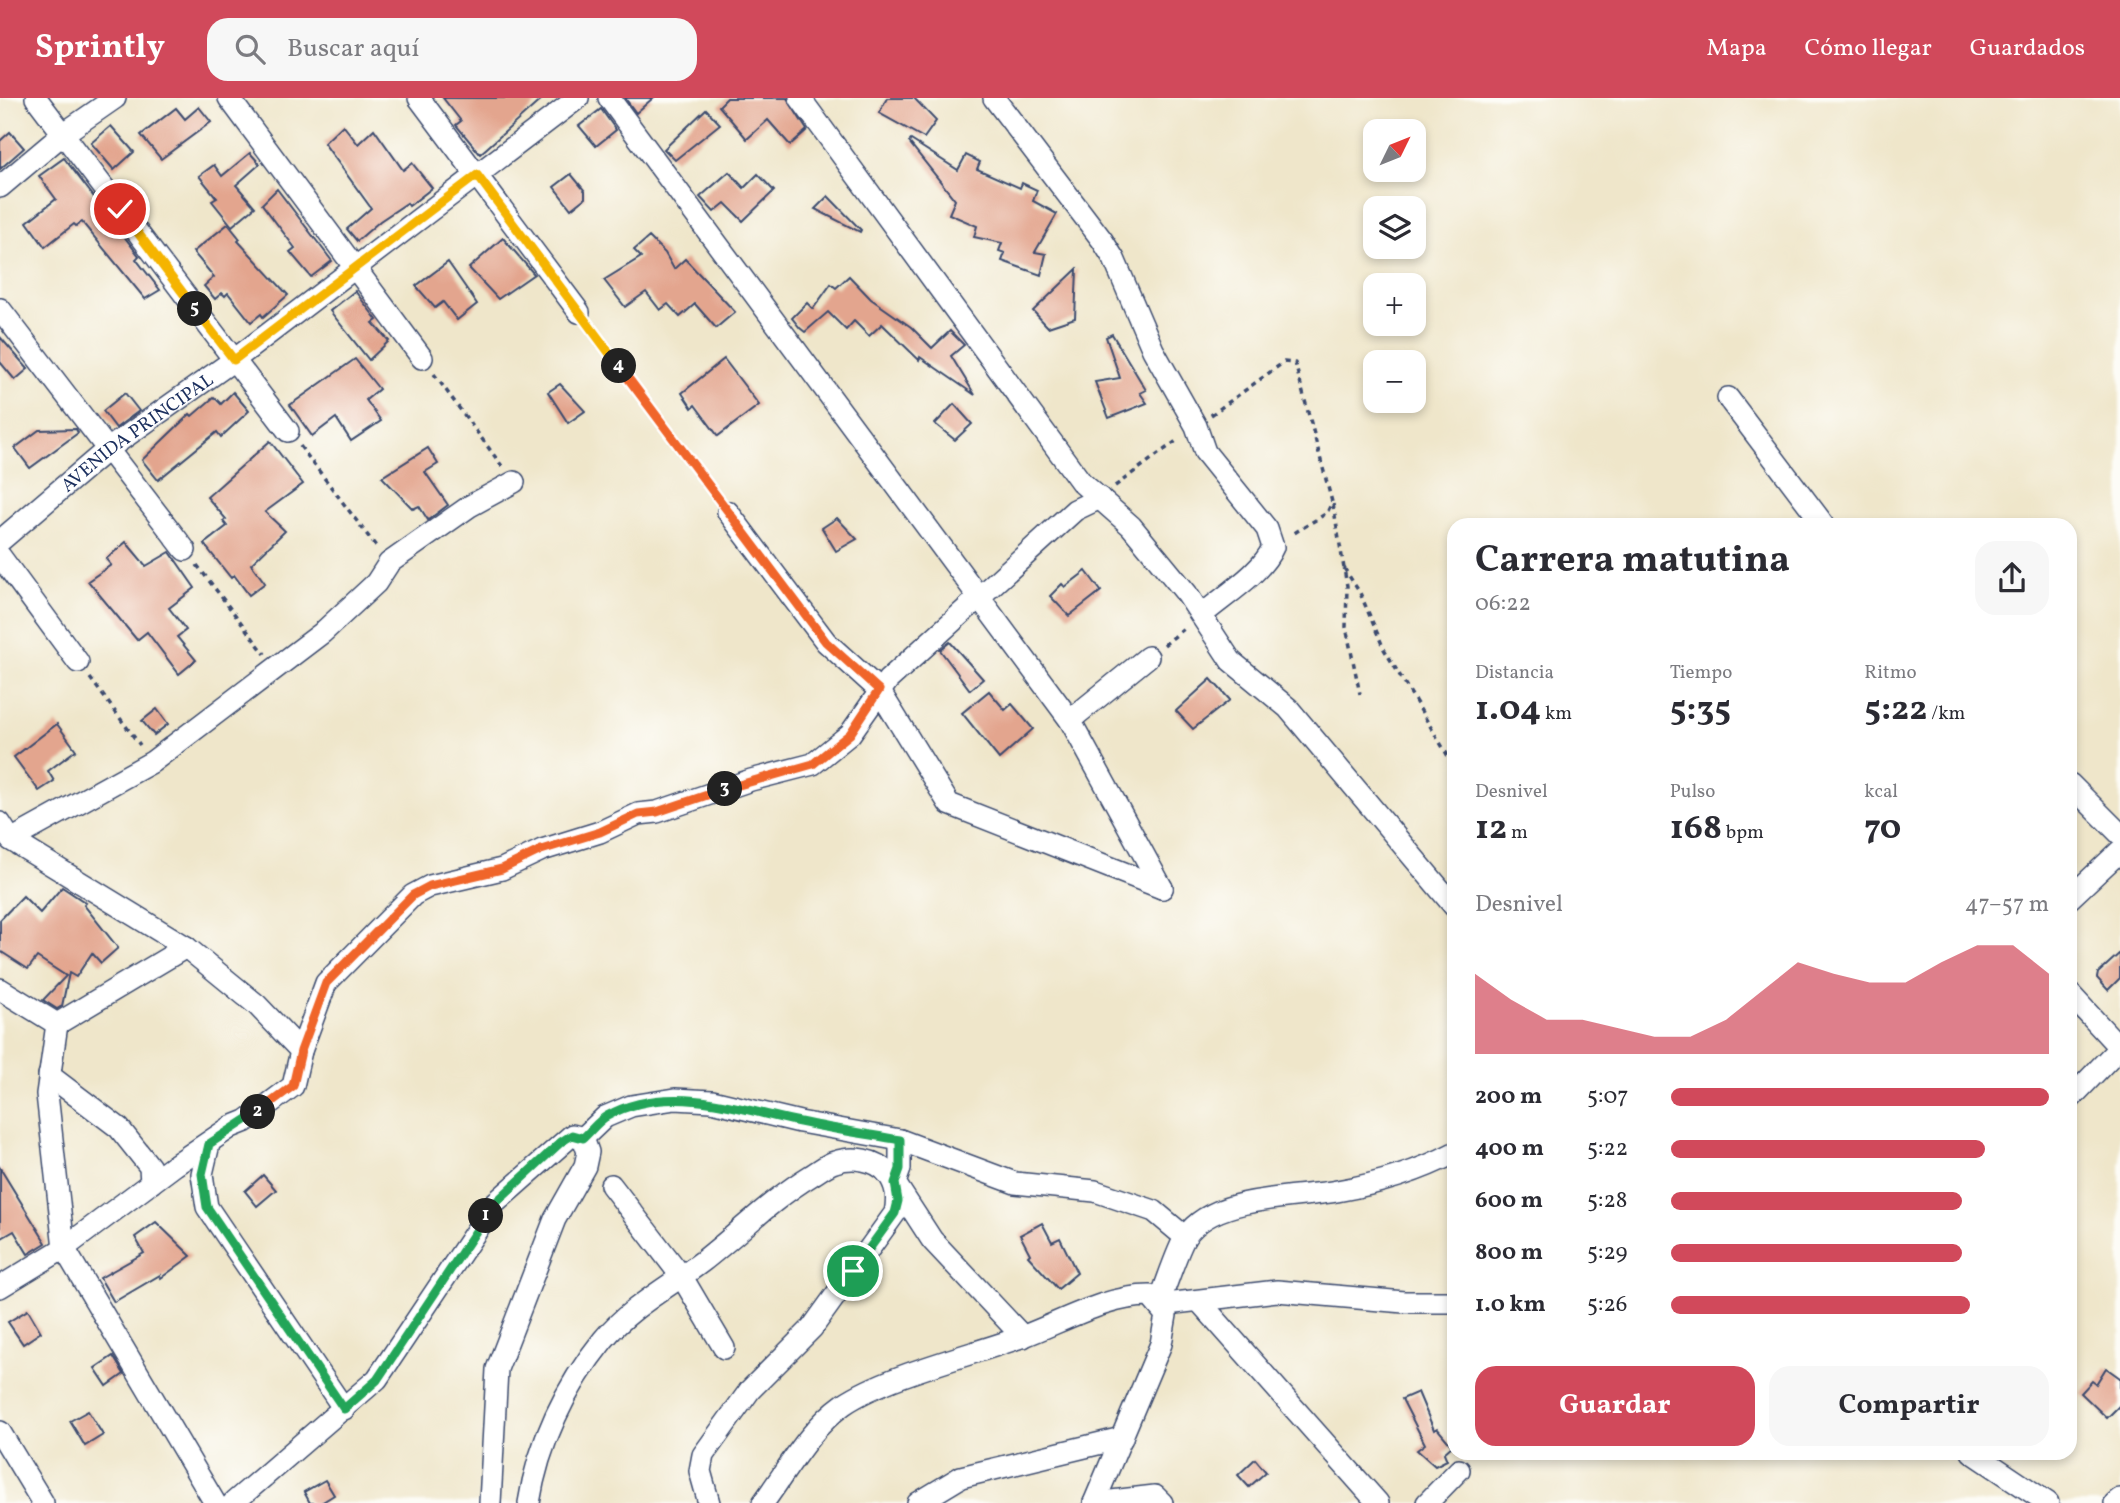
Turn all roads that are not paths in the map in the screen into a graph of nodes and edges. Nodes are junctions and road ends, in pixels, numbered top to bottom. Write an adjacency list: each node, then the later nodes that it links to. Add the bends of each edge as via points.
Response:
1 (36, 98): 9 (street)
2 (115, 98): 9 (street)
3 (229, 98): 12 (street)
4 (419, 98): 10 (street)
5 (578, 98): 10 (street, AVENIDA PRINCIPAL)
6 (609, 98): 27 (street)
7 (800, 98): 21 (street, via 1081,482)
8 (994, 98): 28 (street, via 1102,240 1205,452 1267,529 1273,547 1265,565)
9 (63, 134): 11 (street); 16 (street)
10 (477, 175): 12 (street, AVENIDA PRINCIPAL); 14 (street)
11 (0, 187)
12 (355, 267): 15 (street); 16 (street, AVENIDA PRINCIPAL)
13 (0, 309): 19 (street)
14 (579, 312)
15 (422, 358)
16 (234, 360): 18 (street); 19 (street, AVENIDA PRINCIPAL)
17 (1728, 398): 23 (street)
18 (288, 431)
19 (108, 449): 24 (street, AVENIDA PRINCIPAL); 25 (street)
20 (514, 482): 34 (street, via 470,506 389,563 376,583 322,633 152,762)
21 (1100, 498): 27 (street, via 1075,510); 28 (street, via 1131,526)
22 (728, 512): 31 (street, via 826,642)
23 (1819, 518)
24 (0, 541)
25 (185, 550)
26 (0, 556): 30 (street)
27 (980, 599): 31 (street); 32 (street)
28 (1202, 615): 38 (street, via 1231,661 1288,708)
29 (1148, 657): 32 (street)
30 (78, 662)
31 (879, 690): 32 (street, via 949,804 1163,888); 44 (street, via 850,734 813,764 638,814 502,869 430,886 413,895 326,983)
32 (1070, 720)
33 (2077, 791): 35 (street)
34 (6, 832): 39 (street)
35 (2120, 834)
36 (2120, 851): 37 (street)
37 (2077, 891)
38 (1447, 898)
39 (187, 947): 42 (street); 44 (street, via 257,1005)
40 (0, 989): 42 (street)
41 (2077, 1002): 43 (street)
42 (57, 1024): 45 (street)
43 (2120, 1048): 46 (street)
44 (301, 1051): 49 (street, via 293,1086)
45 (50, 1075): 51 (street, via 119,1128 150,1167); 55 (street, via 47,1094)
46 (2077, 1092)
47 (583, 1138): 48 (street, via 605,1117 631,1106 675,1099 712,1101); 63 (street, via 572,1135 561,1142 495,1203 377,1380); 72 (street, via 588,1152 584,1166 555,1219 497,1369)
48 (900, 1140): 52 (street); 54 (street, via 1015,1183 1095,1191 1154,1211)
49 (209, 1144): 51 (street); 63 (street, via 202,1174 207,1207)
50 (1447, 1156): 54 (street, via 1390,1179 1231,1206 1200,1221)
51 (151, 1183): 55 (street)
52 (895, 1183): 56 (street, via 883,1166 864,1159 835,1161 751,1217); 61 (street, via 932,1240); 74 (street, via 895,1213 812,1328 750,1390 704,1455 700,1471)
53 (611, 1185): 56 (street)
54 (1185, 1237): 60 (street)
55 (64, 1248): 57 (street); 71 (street)
56 (682, 1277): 62 (street); 73 (street, via 625,1316 581,1371 540,1454)
57 (0, 1287)
58 (1199, 1301): 59 (street, via 1277,1291); 60 (street); 79 (street)
59 (1447, 1302)
60 (1158, 1306): 61 (street, via 1150,1296 1127,1296); 65 (street, via 1166,1315 1161,1344)
61 (1023, 1336): 75 (street, via 881,1386 846,1403 818,1425)
62 (724, 1348)
63 (344, 1409): 69 (street)
64 (0, 1432): 70 (street)
65 (1122, 1438): 76 (street, via 961,1476); 77 (street)
66 (1984, 1460): 81 (street)
67 (1459, 1470): 80 (street)
68 (2120, 1499): 82 (street)
69 (243, 1500)
70 (43, 1503)
71 (215, 1503)
72 (490, 1503)
73 (529, 1503)
74 (709, 1503)
75 (763, 1503)
76 (918, 1503)
77 (1094, 1503): 78 (street, via 1155,1496)
78 (1162, 1503)
79 (1378, 1503)
80 (1427, 1503)
81 (2048, 1503)
82 (2115, 1503)

